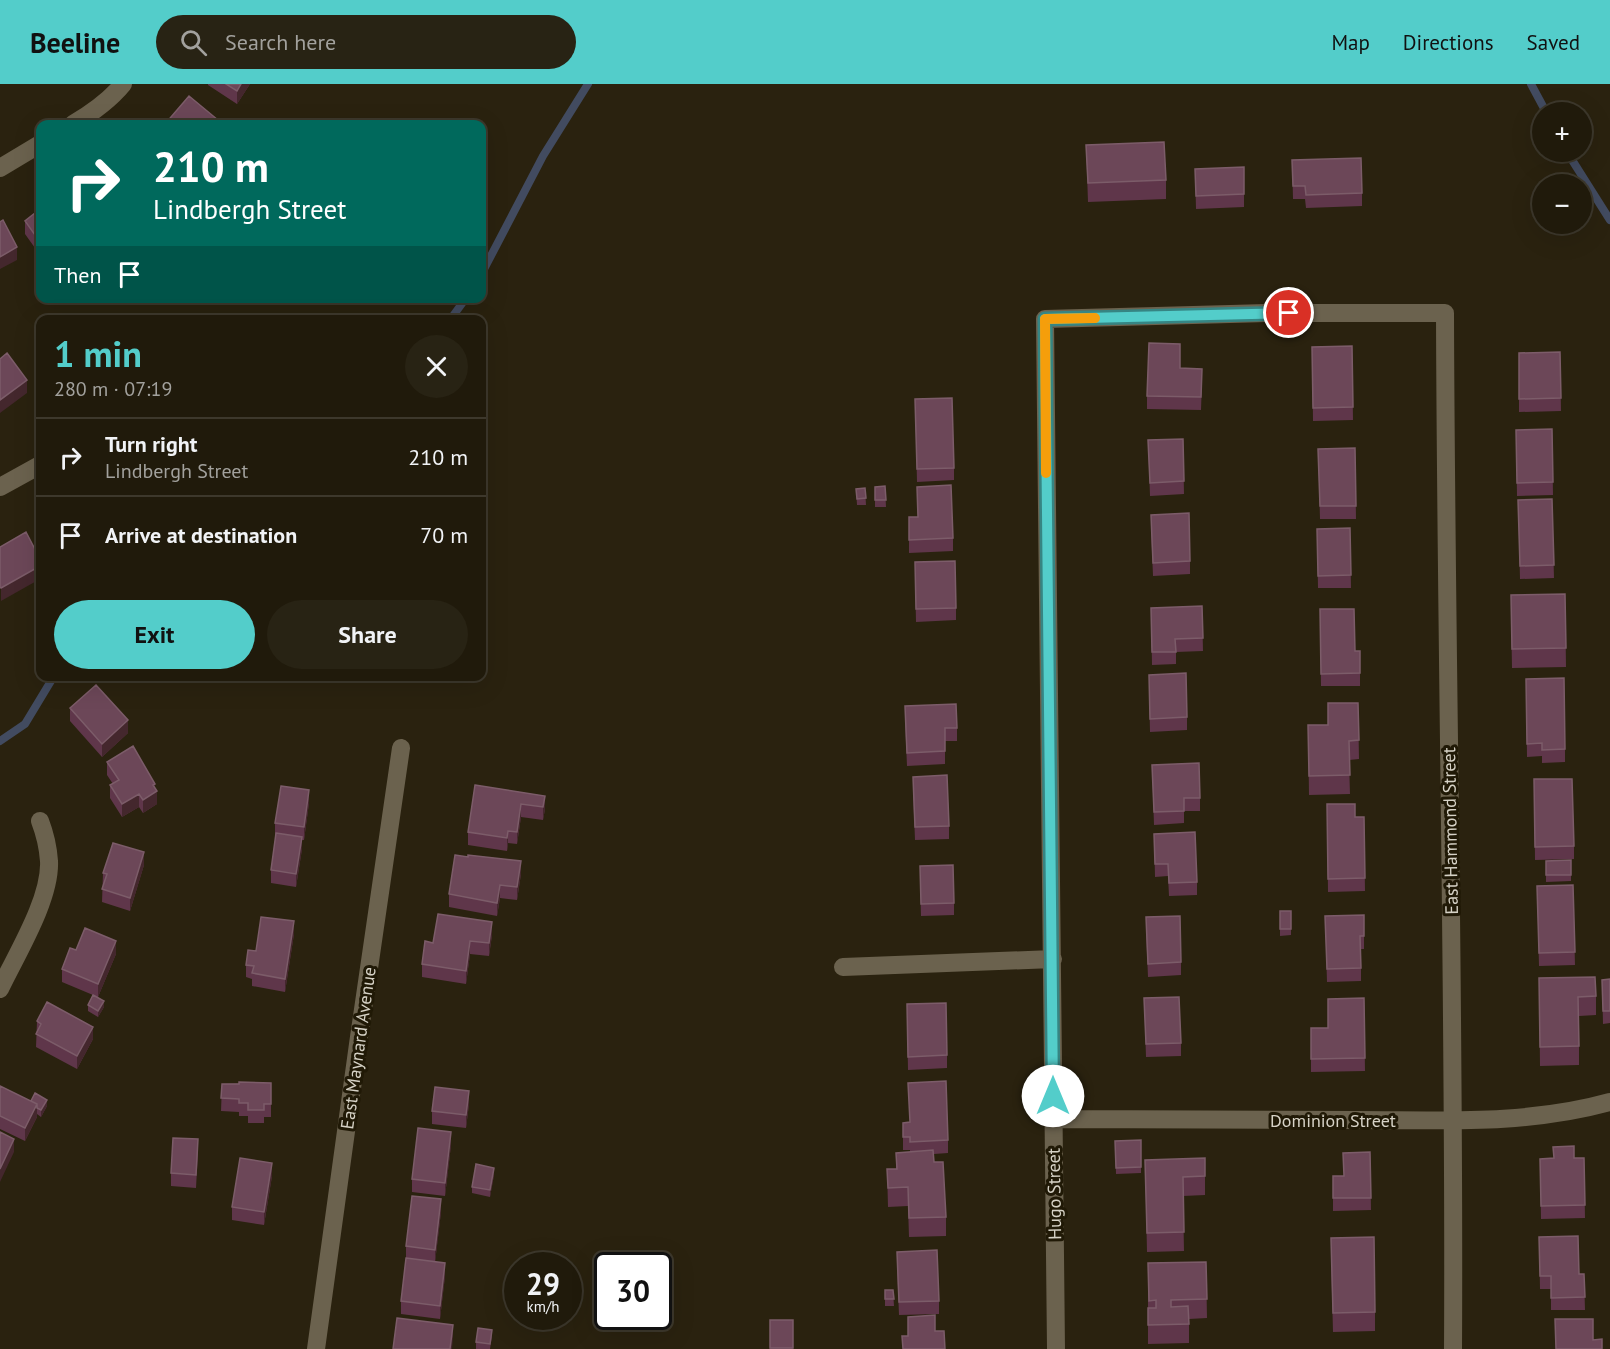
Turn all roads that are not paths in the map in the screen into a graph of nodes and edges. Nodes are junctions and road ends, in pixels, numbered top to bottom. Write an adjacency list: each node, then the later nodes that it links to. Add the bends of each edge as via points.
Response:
1 (123, 84): 2 (street)
2 (80, 120)
3 (36, 146): 4 (street)
4 (0, 168)
5 (1045, 319): 10 (street, Hugo Street); 15 (street, East Hammond Street, via 1445,313)
6 (36, 467): 7 (street)
7 (0, 487)
8 (402, 748): 16 (street, East Maynard Avenue)
9 (40, 821): 12 (street, via 49,863 47,881 41,904)
10 (1053, 959): 11 (street); 14 (street, Hugo Street)
11 (843, 967)
12 (0, 989)
13 (1610, 1102): 15 (street, Dominion Street, via 1528,1118)
14 (1053, 1119): 15 (street, Dominion Street); 17 (street, Hugo Street)
15 (1455, 1120): 18 (street, East Hammond Street)
16 (316, 1349)
17 (1056, 1349)
18 (1453, 1349)

